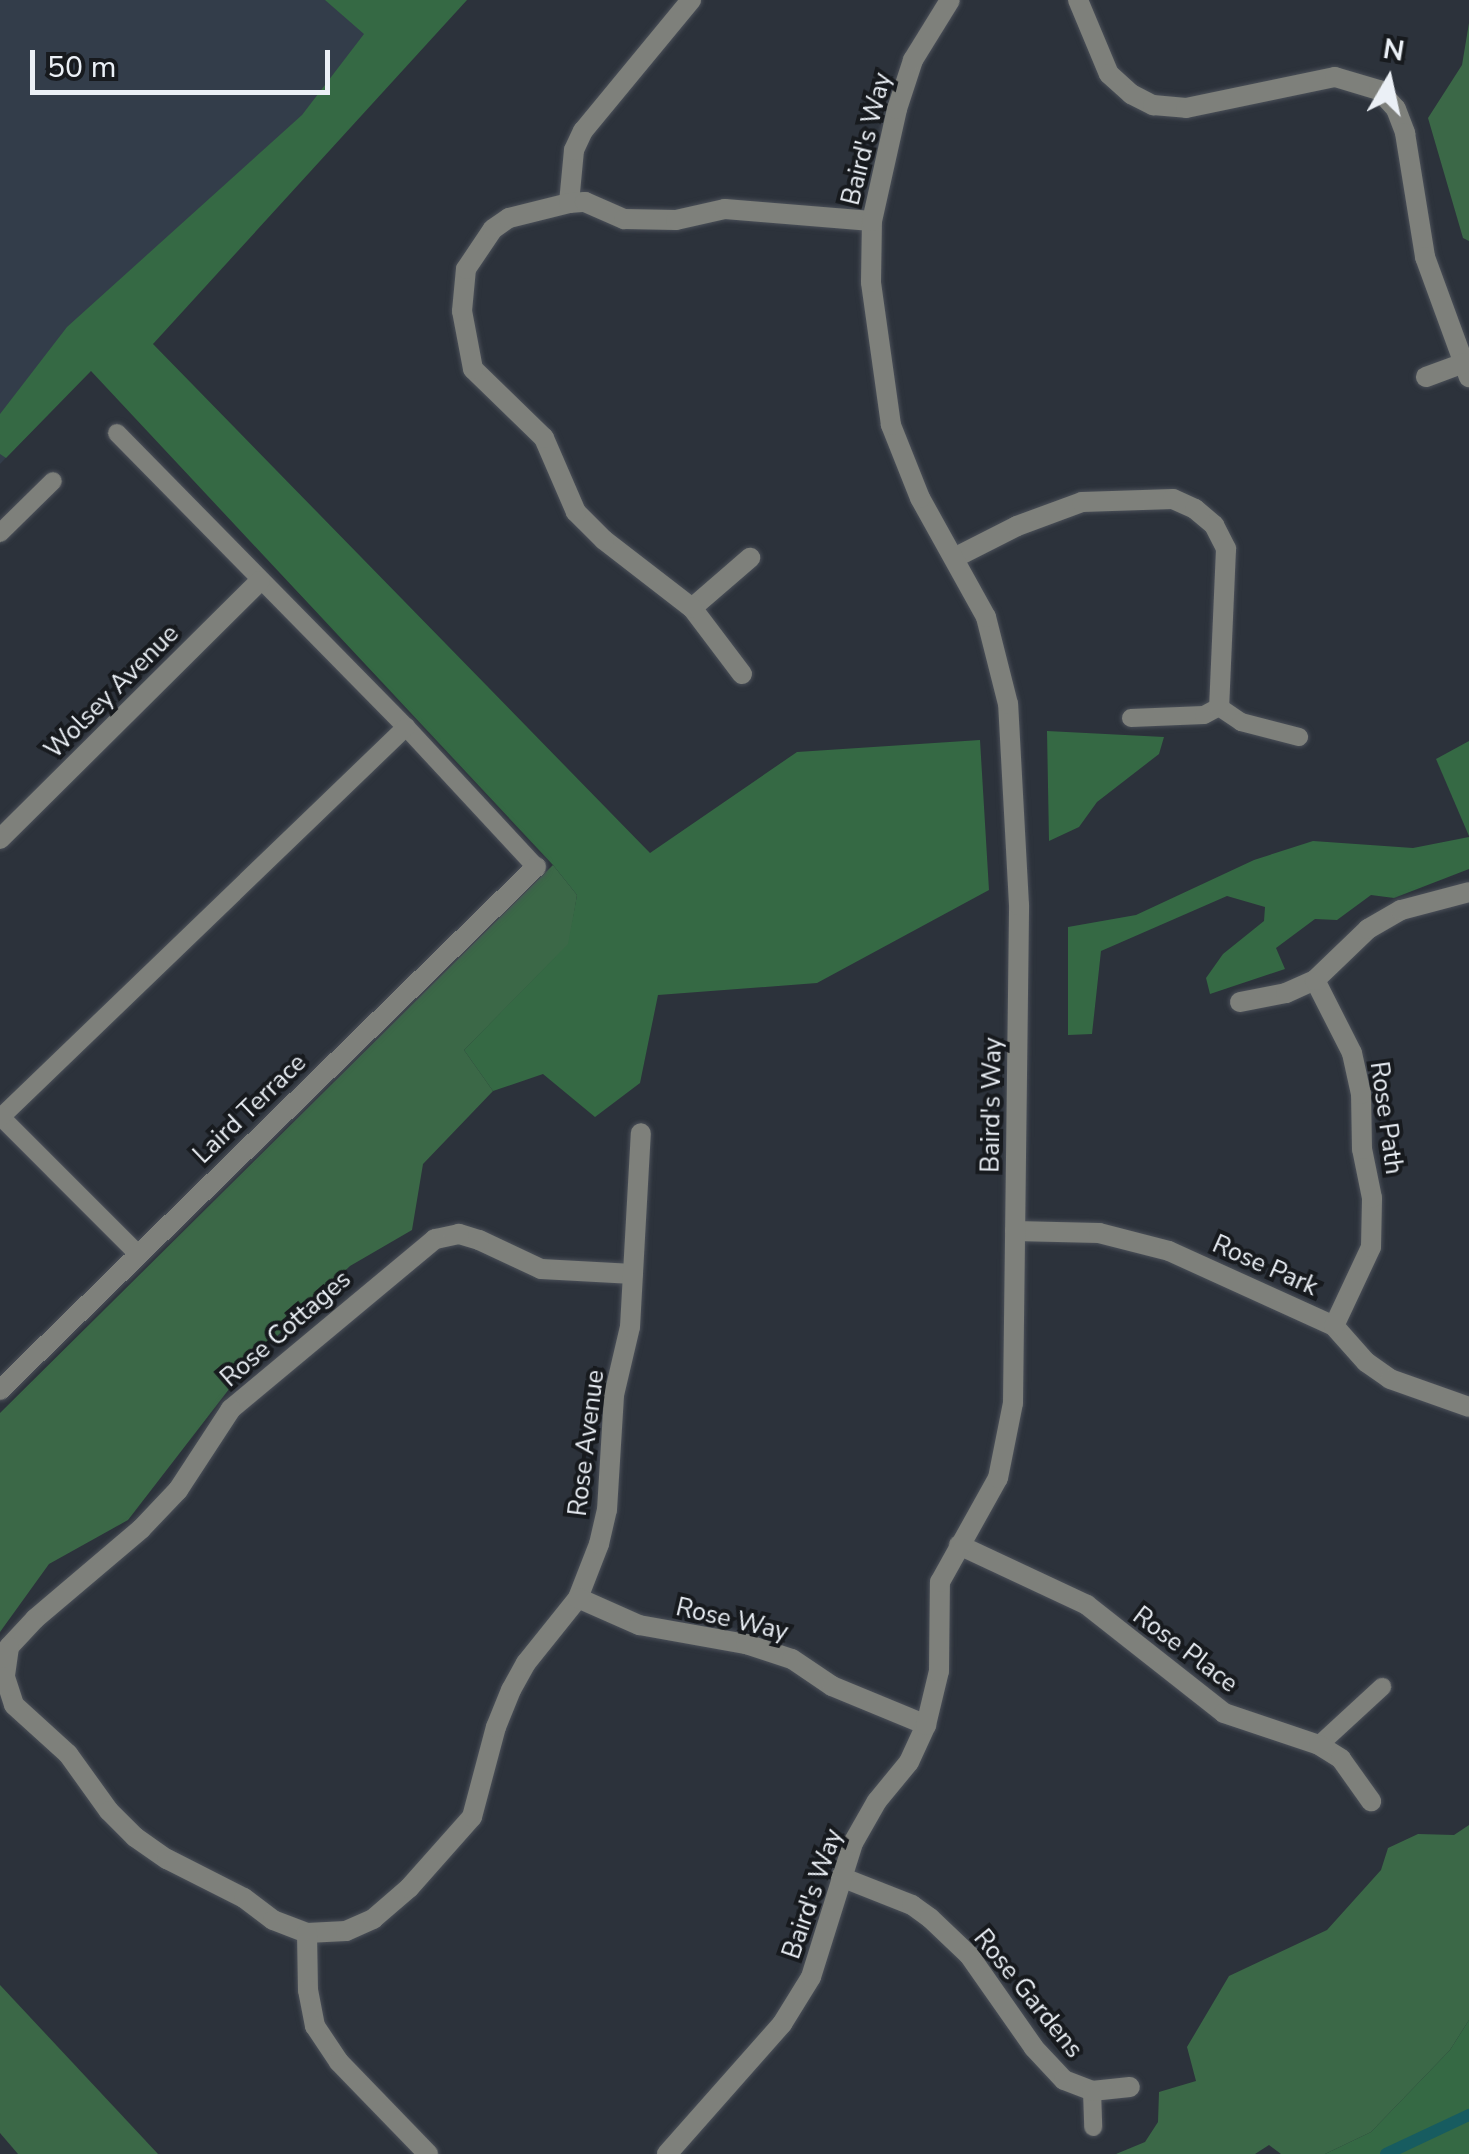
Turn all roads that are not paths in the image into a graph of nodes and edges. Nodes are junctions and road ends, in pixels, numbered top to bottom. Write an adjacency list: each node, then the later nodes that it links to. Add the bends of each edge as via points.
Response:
1 (691, 0): 4 (street, via 583,131 574,150)
2 (1078, 0): 6 (street, via 1109,74 1153,105 1186,108 1335,76 1380,90 1405,133 1425,257)
3 (945, 2): 5 (street, Baird's Way, via 912,60)
4 (569, 203): 5 (street, via 586,202 624,219 676,220 725,209); 14 (street, via 509,218 476,247 462,310 473,368 544,438 576,512)
5 (872, 221): 11 (street, Baird's Way, via 870,282 891,425 920,498)
6 (1466, 370): 7 (street)
7 (1426, 376)
8 (117, 433): 13 (lane)
9 (52, 481): 10 (lane)
10 (0, 533)
11 (956, 557): 16 (street, via 1082,502 1173,499 1195,508 1214,524 1226,550); 27 (street, Baird's Way, via 986,617 1008,704 1019,905)
12 (750, 558): 14 (street)
13 (260, 581): 18 (lane); 20 (street, Wolsey Avenue)
14 (692, 608): 15 (street)
15 (742, 674)
16 (1219, 708): 17 (lane, via 1204,715); 19 (lane, via 1241,722)
17 (1131, 718)
18 (406, 727): 21 (lane); 25 (lane)
19 (1299, 737)
20 (0, 838)
21 (536, 867): 28 (street, Laird Terrace)
22 (1469, 892): 23 (street, via 1402,910 1368,930)
23 (1314, 980): 24 (street); 30 (street, Rose Path, via 1352,1053 1372,1198 1371,1248)
24 (1240, 1002)
25 (0, 1117): 28 (lane)
26 (641, 1133): 29 (street, Rose Avenue)
27 (1015, 1231): 30 (street, Rose Park, via 1098,1233 1169,1250); 33 (street, Baird's Way, via 1015,1366 1006,1446 998,1478)
28 (137, 1253): 31 (street, Laird Terrace)
29 (633, 1274): 34 (street, Rose Avenue, via 630,1327 614,1395 607,1510); 40 (street, Rose Cottages, via 541,1269 480,1240 459,1234 436,1239 231,1409 178,1490 10,1647 5,1677 14,1705 68,1754 136,1837 273,1920)
30 (1334, 1326): 32 (street, Rose Park, via 1390,1379)
31 (0, 1390)
32 (1469, 1407)
33 (959, 1545): 36 (street, Baird's Way, via 936,1596 939,1671); 37 (street, Rose Place, via 1087,1605 1224,1713)
34 (578, 1598): 36 (street, Rose Way, via 639,1625 792,1659 832,1686); 40 (street, Rose Avenue, via 511,1690 472,1816 410,1888 373,1919 346,1931)
35 (1382, 1686): 37 (lane)
36 (926, 1724): 39 (street, Baird's Way, via 910,1762 853,1843)
37 (1319, 1745): 38 (street, Rose Place, via 1342,1759)
38 (1371, 1801)
39 (841, 1877): 42 (street, Rose Gardens, via 930,1918 969,1955 1034,2048 1064,2080); 45 (street, Baird's Way, via 811,1976 782,2024)
40 (307, 1933): 44 (street, via 315,2026 339,2062)
41 (1130, 2087): 42 (street)
42 (1092, 2092): 43 (lane)
43 (1092, 2127)
44 (428, 2154)
45 (666, 2154)

